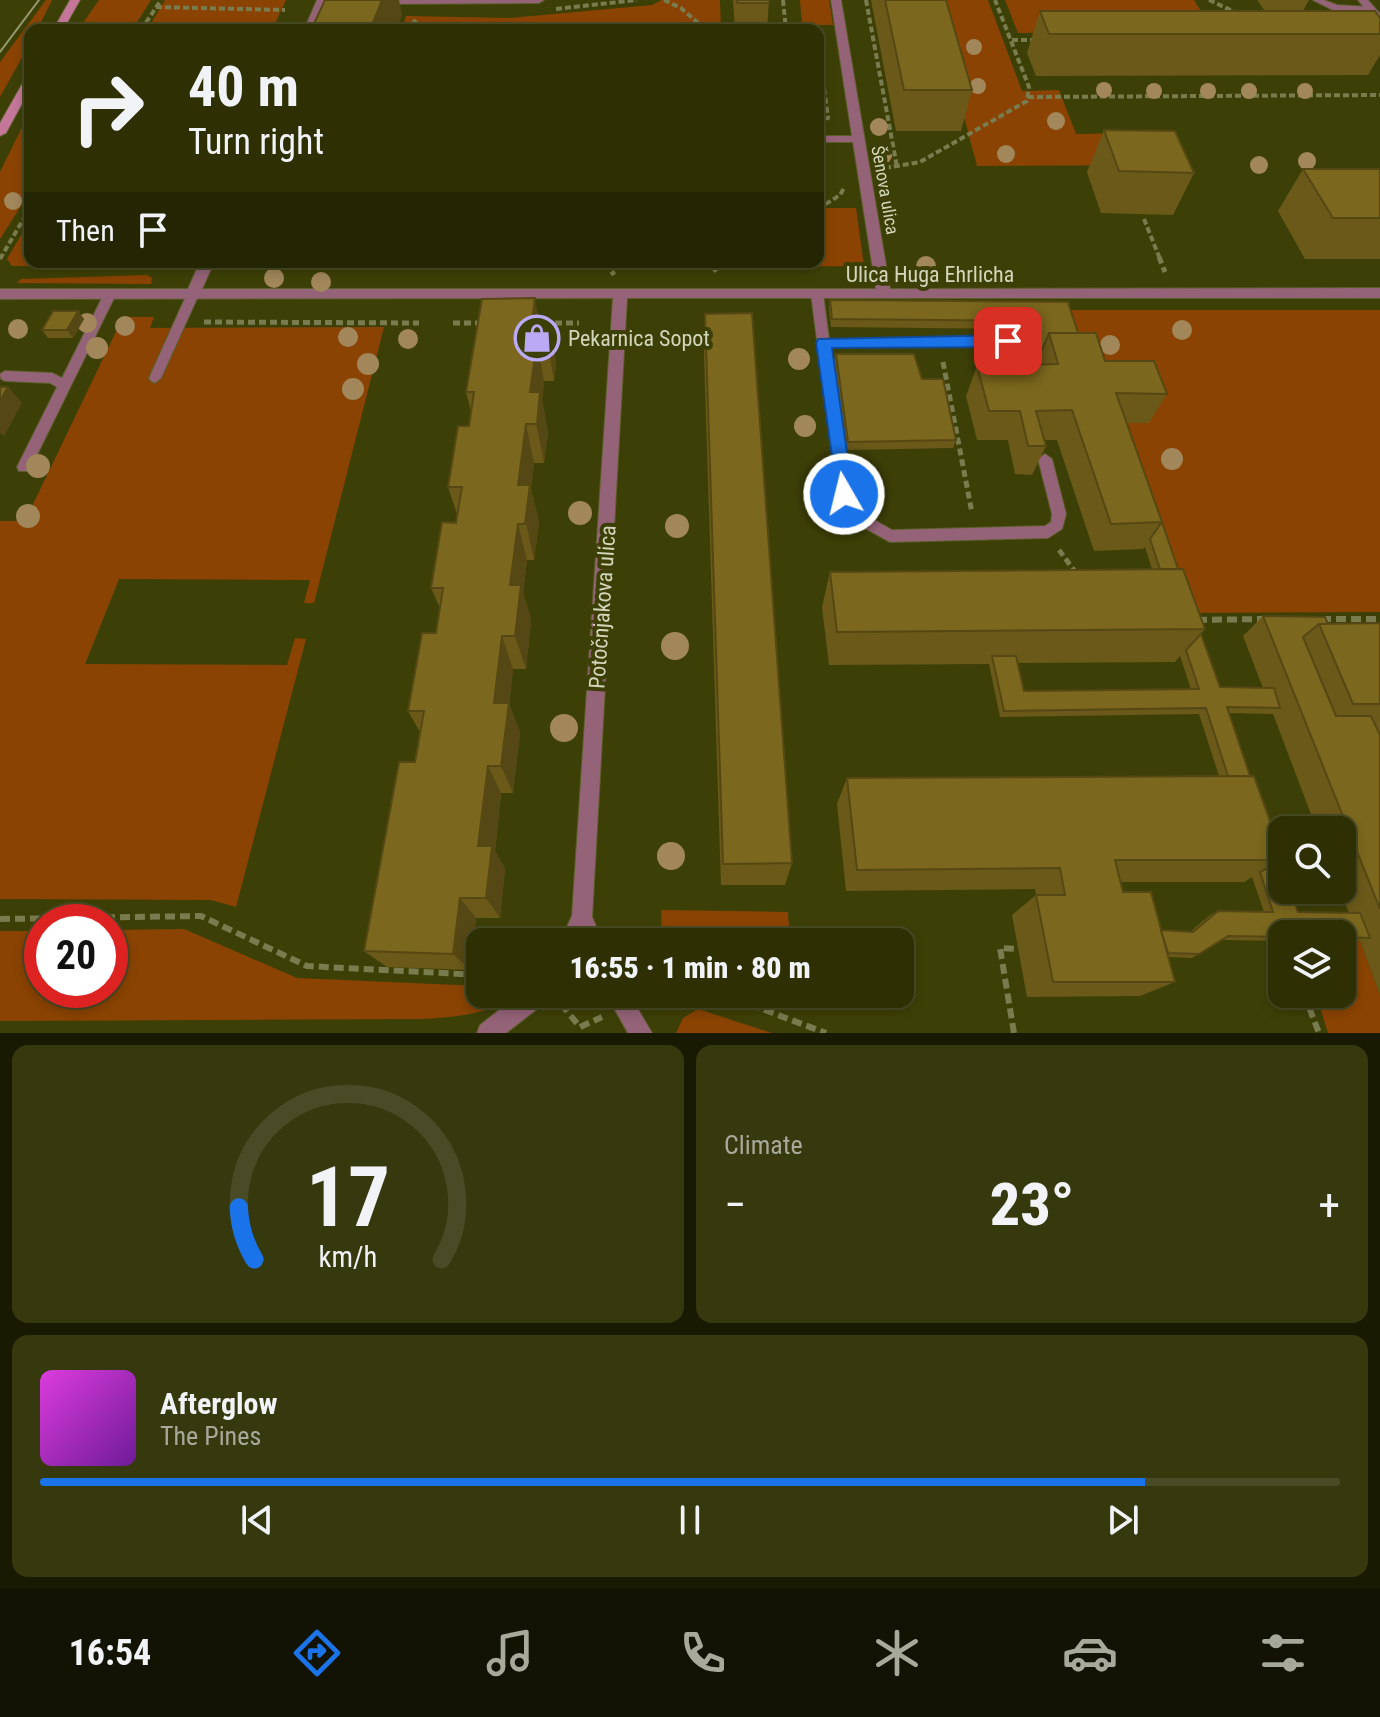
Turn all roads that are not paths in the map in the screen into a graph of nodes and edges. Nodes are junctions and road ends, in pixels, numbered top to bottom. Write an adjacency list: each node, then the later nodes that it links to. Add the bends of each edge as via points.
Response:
1 (75, 0): 11 (main road)
2 (322, 0): 7 (street); 12 (street)
3 (539, 0): 8 (street)
4 (836, 0): 16 (street, Šenova ulica)
5 (1317, 0): 9 (lane, via 1335,8)
6 (1363, 0): 9 (street)
7 (336, 1)
8 (364, 1)
9 (1371, 10): 10 (street)
10 (1380, 21)
11 (61, 24)
12 (312, 24)
13 (24, 90): 14 (main road)
14 (0, 133)
15 (824, 139): 16 (street, Šenova ulica)
16 (857, 139): 24 (street, Šenova ulica)
17 (204, 268): 21 (street)
18 (1380, 293): 24 (street, Ulica Huga Ehrlicha)
19 (0, 294): 20 (street, Ulica Huga Ehrlicha)
20 (110, 294): 21 (street, Ulica Huga Ehrlicha); 29 (lane)
21 (193, 294): 23 (street, Ulica Huga Ehrlicha); 28 (lane)
22 (817, 294): 23 (street, Ulica Huga Ehrlicha); 24 (street, Ulica Huga Ehrlicha); 26 (lane)
23 (620, 295): 32 (street, Potočnjakova ulica)
24 (884, 295)
25 (1008, 341): 26 (lane)
26 (824, 343): 30 (lane, via 844,494 866,522 890,536 1048,532 1057,525 1059,514)
27 (5, 376): 29 (lane, via 52,378)
28 (155, 378)
29 (64, 385): 31 (lane)
30 (1045, 459)
31 (24, 467)
32 (582, 918): 33 (street, Potočnjakova ulica); 34 (street, Potočnjakova ulica)
33 (577, 928)
34 (587, 928)
35 (530, 1008): 37 (street)
36 (626, 1008): 38 (street)
37 (488, 1033)
38 (641, 1033)

